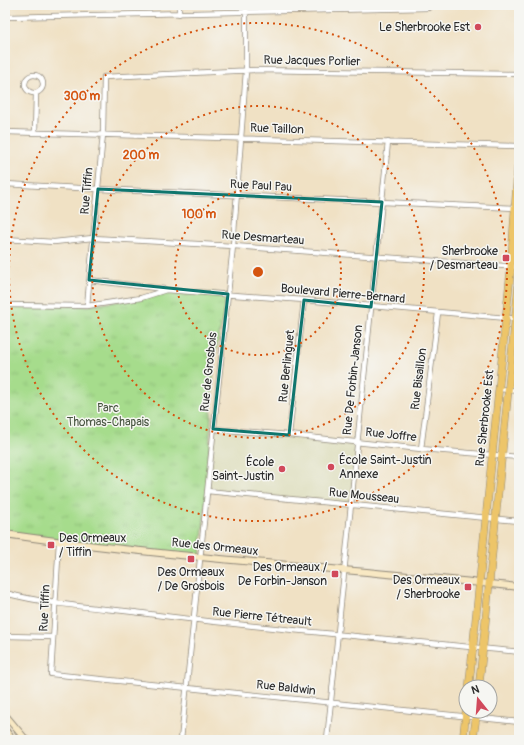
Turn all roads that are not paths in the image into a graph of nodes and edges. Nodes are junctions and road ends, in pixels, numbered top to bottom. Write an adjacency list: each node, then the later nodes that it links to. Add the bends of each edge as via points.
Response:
1 (179, 5): 7 (street)
2 (246, 5): 6 (street, Rue de Grosbois)
3 (432, 5): 4 (street, via 428,8)
4 (417, 7): 5 (street)
5 (333, 8): 6 (street)
6 (246, 12): 7 (street); 9 (street, Rue de Grosbois)
7 (179, 14): 8 (street)
8 (5, 17)
9 (246, 72): 10 (street, Rue Jacques Porlier, via 255,70); 11 (street, Rue Jacques Porlier); 16 (street, Rue de Grosbois)
10 (519, 74)
11 (104, 78): 15 (street, Rue Tiffin)
12 (36, 93): 12 (street, via 43,88 44,82 38,75 32,75 27,78 25,84 30,92); 14 (street)
13 (5, 132): 14 (street, Rue Taillon)
14 (35, 132): 15 (street, Rue Taillon)
15 (103, 134): 16 (street, Rue Taillon); 22 (street, Rue Tiffin)
16 (240, 138): 17 (street, Rue Taillon); 23 (street, Rue de Grosbois)
17 (388, 142): 18 (street, Rue Taillon); 24 (street, Rue De Forbin-Janson)
18 (519, 146)
19 (519, 150): 20 (main road, Rue Sherbrooke Est)
20 (519, 165): 25 (main road, Rue Sherbrooke Est)
21 (5, 184): 22 (street, Rue Paul Pau)
22 (98, 189): 23 (street, Rue Paul Pau); 26 (street, Rue Tiffin)
23 (237, 195): 24 (street, Rue Paul Pau); 28 (street, Rue de Grosbois)
24 (382, 202): 25 (street, Rue Paul Pau); 29 (street, Rue De Forbin-Janson)
25 (516, 213): 30 (main road, Rue Sherbrooke Est)
26 (93, 238): 27 (street, Rue Desmarteau, via 54,242); 28 (street, Rue Desmarteau); 32 (street, Rue Tiffin)
27 (5, 239)
28 (232, 246): 29 (street, Rue Desmarteau); 35 (street, Rue de Grosbois)
29 (376, 256): 30 (street, Rue Desmarteau); 39 (street, Rue De Forbin-Janson)
30 (511, 267): 31 (street, Rue Desmarteau); 41 (main road, Rue Sherbrooke Est)
31 (519, 267)
32 (89, 280): 34 (street, Boulevard Pierre-Bernard); 38 (street, Rue Tiffin)
33 (519, 281): 42 (main road, Rue Sherbrooke Est)
34 (166, 290): 35 (street, Boulevard Pierre-Bernard); 38 (street, Boulevard Pierre-Bernard, via 141,298)
35 (228, 294): 36 (street, Boulevard Pierre-Bernard); 46 (street, Rue de Grosbois)
36 (304, 300): 39 (street, Boulevard Pierre-Bernard); 47 (street, Rue Berlinguet)
37 (5, 306): 38 (street, Boulevard Pierre-Bernard)
38 (87, 306)
39 (371, 307): 40 (street, Boulevard Pierre-Bernard); 48 (street, Rue De Forbin-Janson)
40 (438, 312): 41 (street, Boulevard Pierre-Bernard); 49 (street, Rue Bisaillon)
41 (506, 318): 42 (street, Boulevard Pierre-Bernard); 43 (main road, Rue Sherbrooke Est)
42 (517, 319): 44 (main road, Rue Sherbrooke Est)
43 (499, 389): 44 (street); 50 (main road, Rue Sherbrooke Est)
44 (507, 390): 45 (street); 51 (main road, Rue Sherbrooke Est)
45 (519, 391)
46 (213, 429): 47 (street, Rue Joffre); 53 (street, Rue de Grosbois)
47 (289, 435): 48 (street, Rue Joffre)
48 (357, 442): 49 (street, Rue Joffre); 54 (street, Rue De Forbin-Janson)
49 (421, 449): 50 (street, Rue Joffre)
50 (492, 455): 51 (street, Rue Joffre); 55 (main road, Rue Sherbrooke Est)
51 (501, 455): 52 (street, Rue Joffre); 56 (main road, Rue Sherbrooke Est)
52 (519, 457)
53 (207, 491): 54 (street, Rue Mousseau); 60 (street, Rue de Grosbois)
54 (351, 505): 55 (street, Rue Mousseau); 61 (street, Rue De Forbin-Janson)
55 (486, 519): 56 (street, Rue Mousseau); 62 (main road, Rue Sherbrooke Est)
56 (495, 519): 57 (street, Rue Mousseau); 63 (main road, Rue Sherbrooke Est)
57 (519, 522)
58 (5, 534): 59 (street, Rue des Ormeaux)
59 (58, 542): 60 (street, Rue des Ormeaux); 66 (street, Rue Tiffin)
60 (200, 557): 61 (street, Rue des Ormeaux); 67 (street, Rue de Grosbois)
61 (344, 570): 62 (street, Rue des Ormeaux); 68 (street, Rue De Forbin-Janson)
62 (480, 582): 63 (street, Rue des Ormeaux); 71 (main road, Rue Sherbrooke Est)
63 (490, 584): 64 (street, Rue des Ormeaux); 72 (main road, Rue Sherbrooke Est)
64 (519, 587)
65 (5, 592): 66 (street, Rue Pierre Tétreault)
66 (55, 602): 67 (street, Rue Pierre Tétreault); 70 (street, Rue Tiffin)
67 (193, 620): 68 (street, Rue Pierre Tétreault); 77 (street, Rue de Grosbois)
68 (338, 635): 71 (street, Rue Pierre Tétreault); 78 (street, Rue De Forbin-Janson)
69 (5, 636): 70 (street)
70 (53, 637): 74 (street, Rue Tiffin)
71 (473, 648): 72 (street, Rue Pierre Tétreault); 75 (main road, Rue Sherbrooke Est)
72 (483, 649): 73 (street, Rue Pierre Tétreault); 76 (main road, Rue Sherbrooke Est)
73 (519, 652)
74 (51, 674): 77 (street, Rue Baldwin)
75 (470, 679)
76 (480, 679)
77 (186, 688): 78 (street, Rue Baldwin); 88 (street, Rue de Grosbois)
78 (331, 703): 79 (street, Rue Baldwin); 89 (street, Rue De Forbin-Janson)
79 (458, 713)
80 (5, 715): 87 (street)
81 (465, 719): 90 (main road)
82 (476, 719): 91 (main road)
83 (498, 719): 84 (street, Rue Baldwin)
84 (519, 722)
85 (5, 730): 86 (street)
86 (13, 740)
87 (26, 740)
88 (181, 740)
89 (327, 740)
90 (463, 740)
91 (474, 740)

